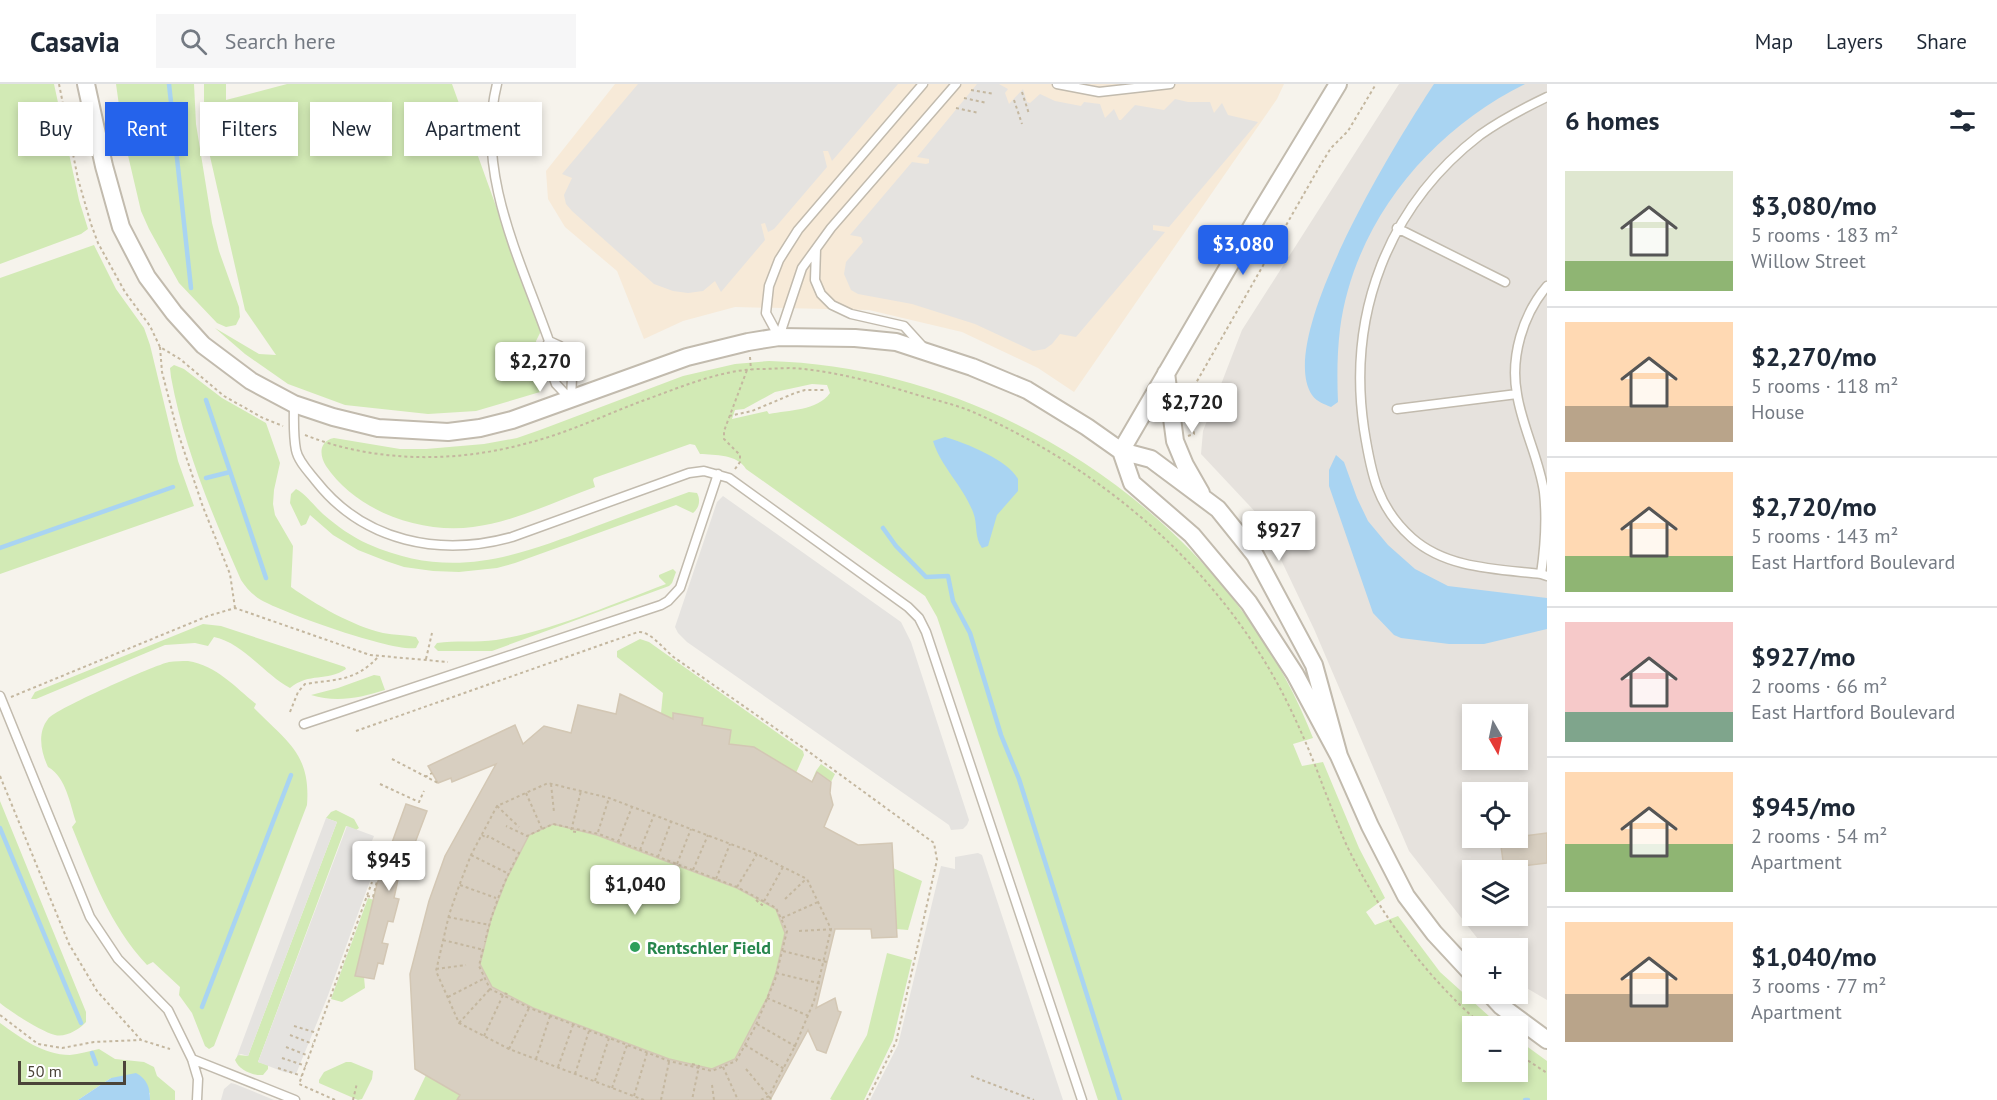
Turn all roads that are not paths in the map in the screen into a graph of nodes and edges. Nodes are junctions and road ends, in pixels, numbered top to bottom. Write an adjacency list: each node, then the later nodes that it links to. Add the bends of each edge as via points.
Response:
1 (86, 84): 19 (street, via 121,227 147,277 203,345 251,381)
2 (497, 84): 14 (lane, via 491,146 501,208)
3 (923, 84): 13 (lane, via 798,230 779,260 769,286 766,313)
4 (956, 84): 10 (lane)
5 (1057, 84): 6 (lane, via 1099,93)
6 (1170, 84)
7 (1338, 84): 16 (street)
8 (1547, 97): 9 (lane, via 1480,135 1441,170)
9 (1397, 228): 11 (lane); 24 (lane, via 1371,294 1360,355 1364,423 1377,490 1387,510 1413,539 1440,556 1471,566)
10 (816, 248): 13 (lane, via 802,268); 15 (lane, via 815,280 828,301 851,314 904,326)
11 (1505, 282)
12 (1547, 286): 17 (lane, via 1538,297 1520,340)
13 (779, 337): 15 (street, via 897,342); 18 (street, via 687,357)
14 (549, 341): 18 (lane, via 544,352 556,384); 18 (lane, via 560,346 572,377)
15 (929, 353): 21 (street, via 1027,390)
16 (1166, 373): 21 (street); 23 (street, via 1175,441)
17 (1516, 394): 20 (lane); 24 (lane, via 1544,492)
18 (571, 400): 19 (street, via 512,420 448,432 378,428)
19 (294, 404): 22 (lane, via 296,452 326,494 343,509 387,534 434,546 487,544 689,473)
20 (1397, 409)
21 (1121, 451): 23 (street, via 1151,459); 27 (street, via 1132,483 1192,536 1249,603 1295,674)
22 (718, 474): 26 (lane, via 680,588 668,601); 34 (lane, via 898,598 919,618)
23 (1204, 499): 27 (street, via 1255,555 1275,589 1314,665)
24 (1544, 575)
25 (1, 698): 31 (lane, via 90,917 118,959 168,1010)
26 (304, 724)
27 (1339, 756): 28 (street, via 1406,896)
28 (1462, 963)
29 (1499, 1004): 30 (street)
30 (1547, 1040)
31 (192, 1059): 32 (lane, via 198,1079); 33 (lane)
32 (197, 1100)
33 (295, 1100)
34 (1082, 1100)

